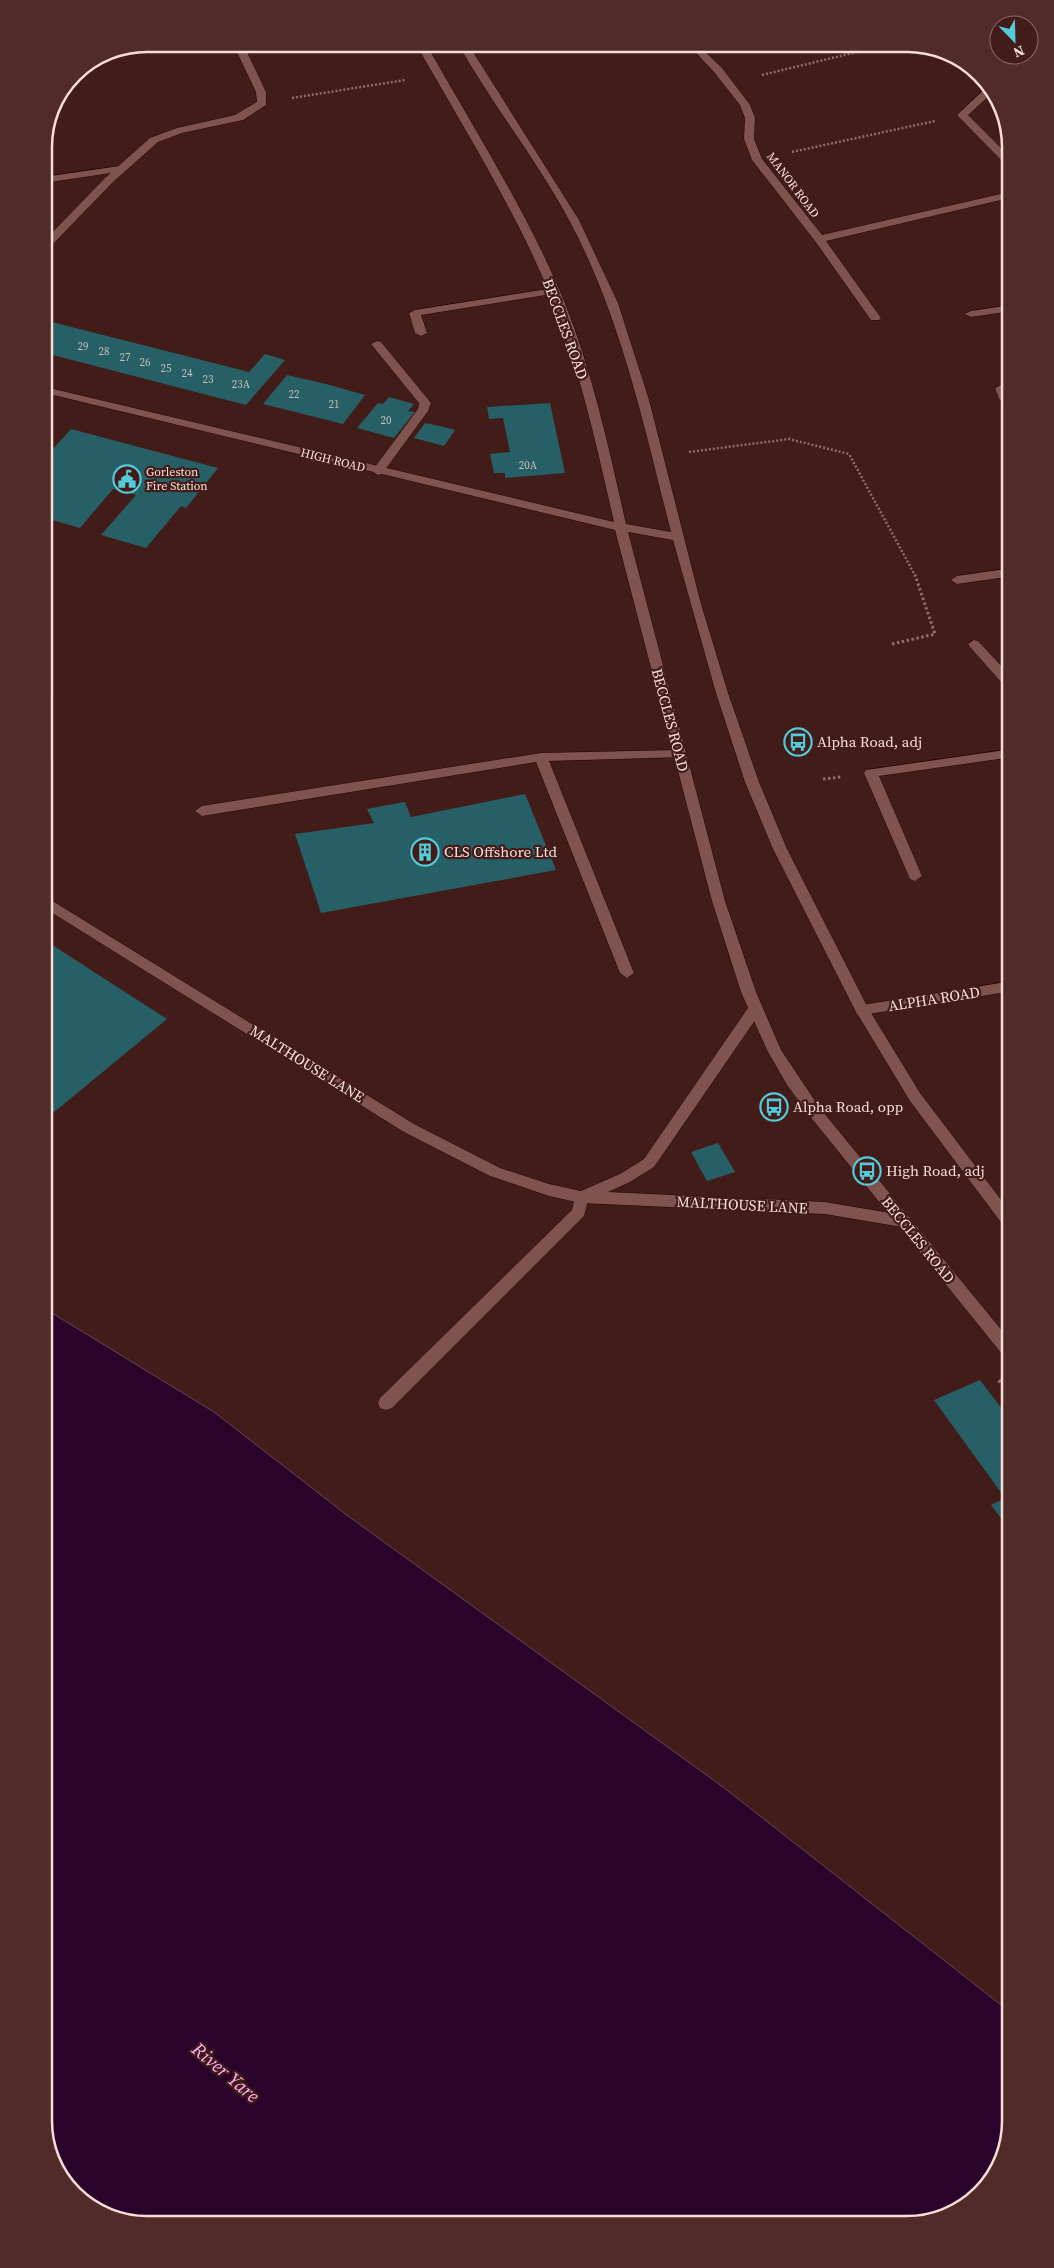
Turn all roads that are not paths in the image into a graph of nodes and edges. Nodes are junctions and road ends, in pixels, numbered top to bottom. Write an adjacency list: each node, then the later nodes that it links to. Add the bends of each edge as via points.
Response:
1 (242, 53): 7 (street, via 261,92 262,103 255,110 239,117 169,133 153,140)
2 (425, 53): 12 (street, BECCLES ROAD, via 497,174)
3 (469, 53): 21 (street, via 574,220 612,304 643,400)
4 (700, 53): 11 (street, MANOR ROAD, via 745,105 750,118 749,139 757,160)
5 (985, 94): 6 (street, via 962,115)
6 (1002, 155)
7 (120, 169): 8 (street); 10 (street)
8 (53, 179)
9 (1002, 197): 11 (street, MANOR ROAD)
10 (53, 238)
11 (819, 239): 15 (street, MANOR ROAD)
12 (554, 291): 16 (street, via 415,313); 20 (street, BECCLES ROAD, via 588,396)
13 (1002, 309): 14 (street)
14 (971, 314)
15 (875, 318)
16 (421, 333)
17 (377, 344): 19 (street, via 425,404)
18 (53, 393): 19 (street, HIGH ROAD)
19 (378, 471): 20 (street, HIGH ROAD)
20 (621, 527): 21 (street, HIGH ROAD); 26 (street, BECCLES ROAD)
21 (678, 537): 35 (street, via 719,684 752,782 780,849)
22 (1002, 574): 23 (street)
23 (956, 580)
24 (974, 644): 25 (street)
25 (1002, 675)
26 (679, 754): 28 (street); 34 (street, BECCLES ROAD, via 732,945)
27 (1002, 755): 30 (street, via 871,773)
28 (541, 757): 29 (street); 32 (street)
29 (202, 811)
30 (915, 876)
31 (53, 906): 36 (street, MALTHOUSE LANE, via 409,1128 495,1172)
32 (627, 972)
33 (1002, 988): 35 (street, ALPHA ROAD)
34 (755, 1009): 36 (street, via 649,1163 625,1178); 38 (street, BECCLES ROAD, via 776,1054 808,1102)
35 (862, 1010): 37 (street, via 915,1097)
36 (582, 1197): 38 (street, MALTHOUSE LANE, via 825,1208); 40 (street, via 579,1212)
37 (1002, 1213)
38 (902, 1222): 39 (street, BECCLES ROAD)
39 (1002, 1342)
40 (386, 1403)

